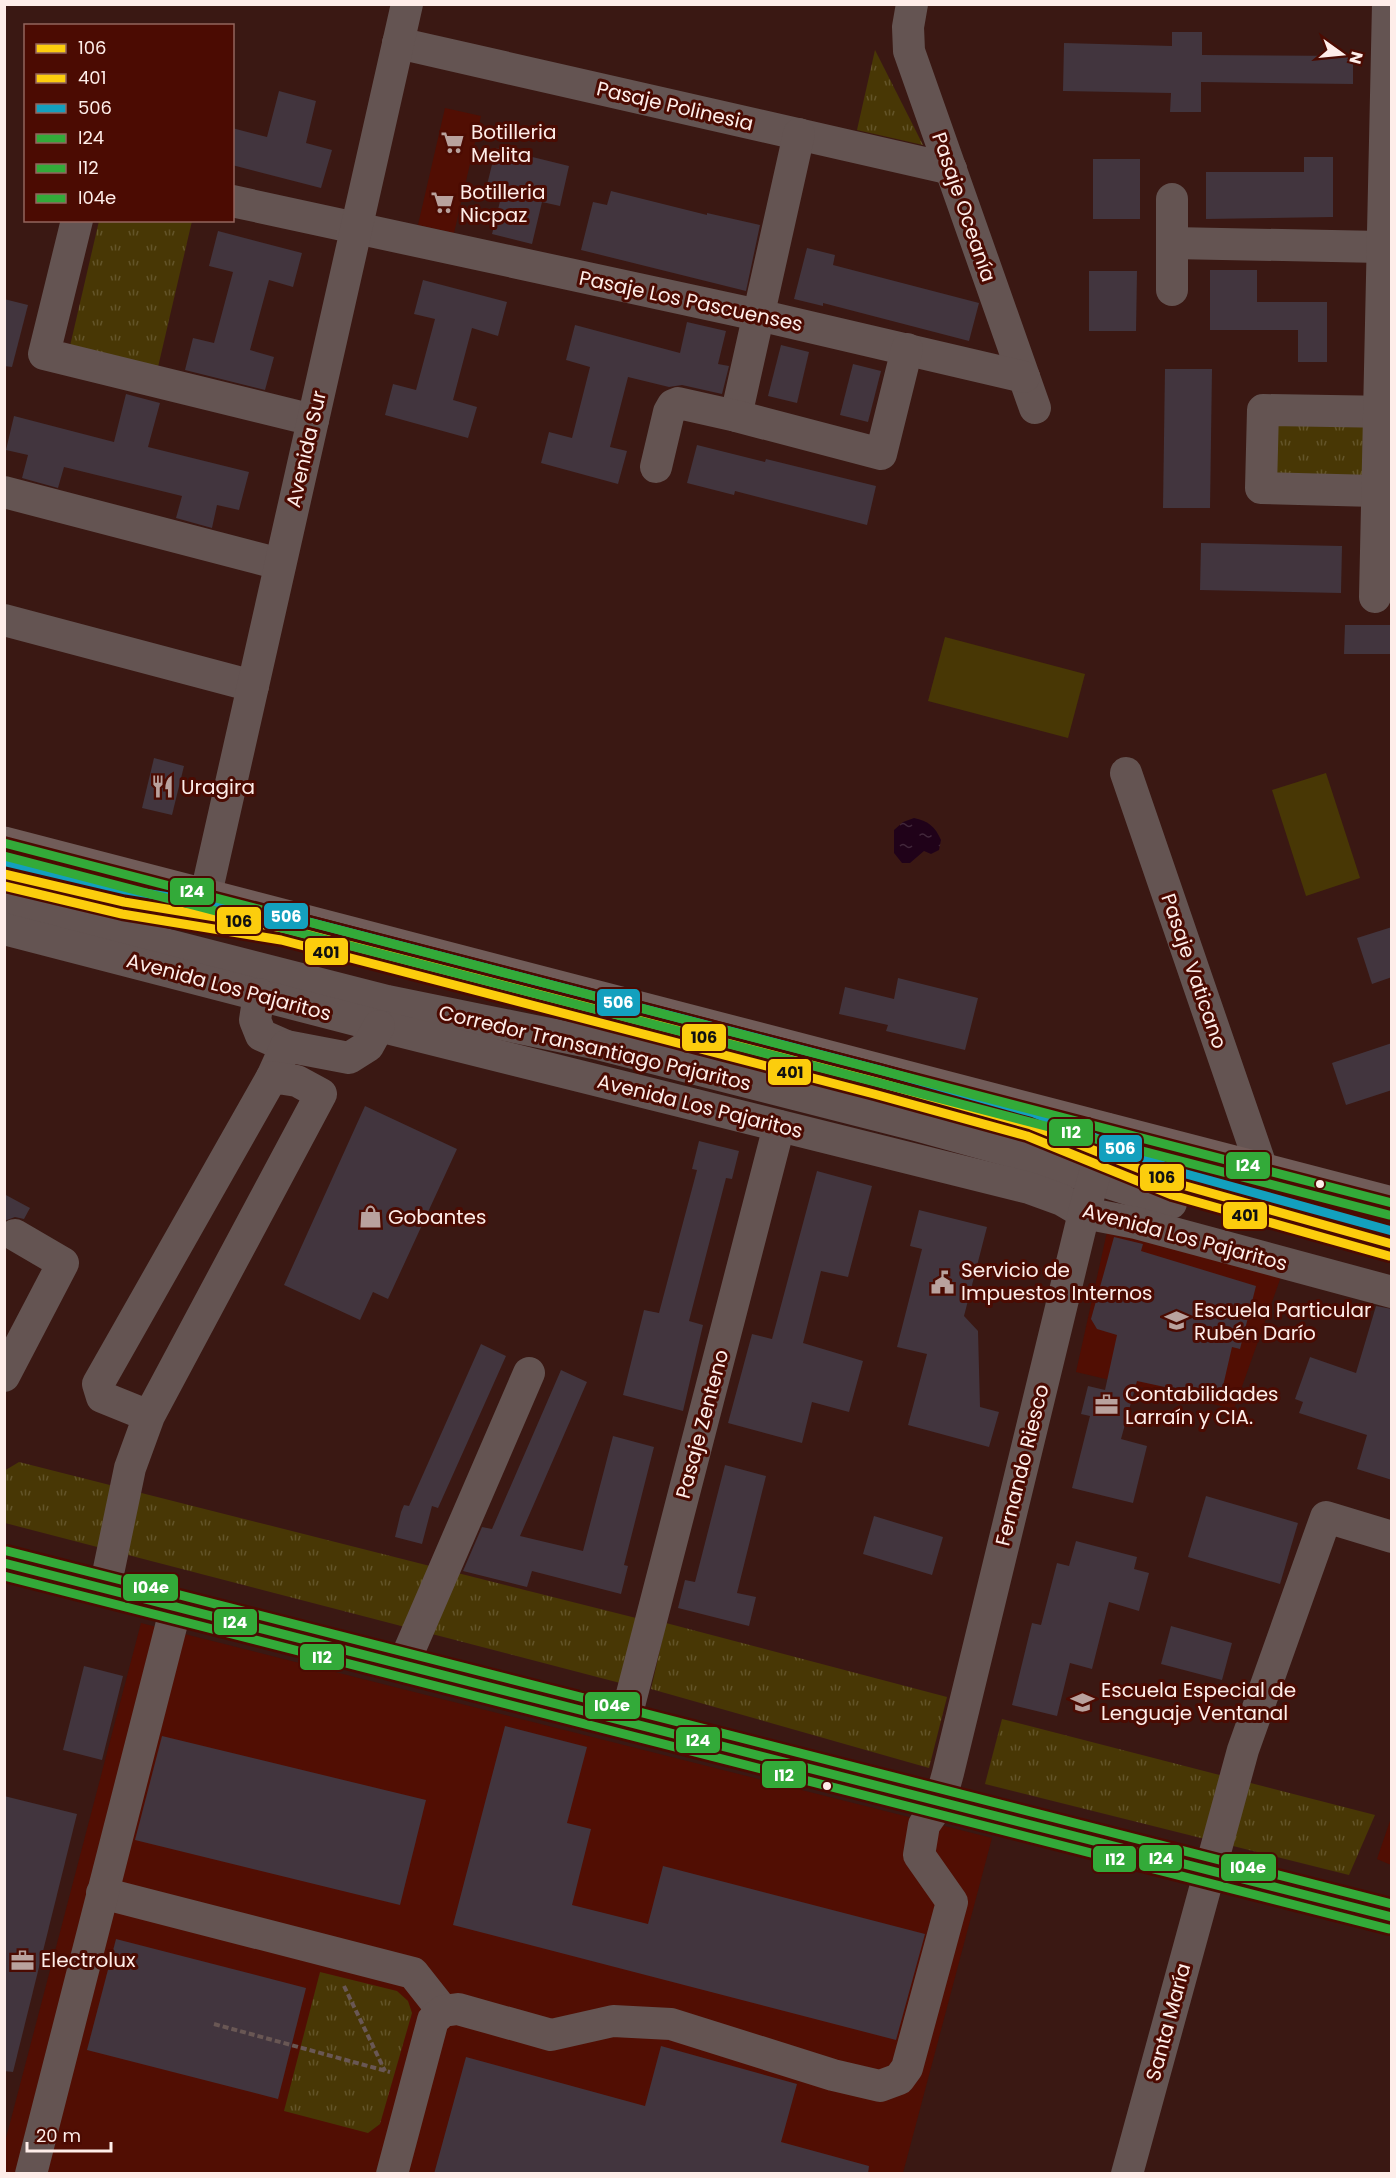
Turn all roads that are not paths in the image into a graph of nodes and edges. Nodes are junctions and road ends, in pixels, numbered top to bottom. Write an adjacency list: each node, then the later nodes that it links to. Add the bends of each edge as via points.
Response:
1 (407, 4): 4 (street, Avenida Sur)
2 (912, 4): 6 (street, Pasaje Oceanía, via 909,51)
3 (1388, 4): 12 (street)
4 (398, 43): 5 (street, Pasaje Polinesia); 10 (street, Avenida Sur)
5 (799, 134): 6 (street, Pasaje Polinesia); 14 (street)
6 (951, 169): 16 (street, Pasaje Oceanía)
7 (1172, 200): 11 (street)
8 (234, 201): 10 (street, Pasaje Los Pascuenses)
9 (77, 222): 20 (street, via 44,354)
10 (356, 228): 14 (street, Pasaje Los Pascuenses); 20 (street, Avenida Sur)
11 (1172, 243): 12 (street); 13 (street)
12 (1382, 247): 18 (street)
13 (1172, 290)
14 (758, 315): 15 (street, Pasaje Los Pascuenses); 19 (street)
15 (907, 350): 16 (street, Pasaje Los Pascuenses); 19 (street, via 881,454)
16 (1024, 377): 17 (street, Pasaje Oceanía)
17 (1035, 408)
18 (1385, 412): 22 (street); 22 (street, via 1263,410 1261,488)
19 (735, 416): 21 (street, via 683,403 673,405)
20 (313, 420): 24 (street, Avenida Sur)
21 (656, 467)
22 (1376, 491): 25 (street)
23 (4, 492): 24 (street)
24 (280, 564): 27 (street, Avenida Sur)
25 (1375, 597)
26 (4, 620): 27 (street)
27 (253, 686): 31 (street, Avenida Sur)
28 (1126, 773): 40 (street, Pasaje Vaticano)
29 (4, 843): 31 (main road)
30 (4, 874): 39 (street, Corredor Transantiago Pajaritos, via 124,903 283,928 877,1082 1031,1125)
31 (206, 894): 39 (main road)
32 (4, 903): 39 (street, Corredor Transantiago Pajaritos, via 387,1001 617,1049 958,1136)
33 (4, 929): 34 (street, Avenida Los Pajaritos)
34 (259, 994): 35 (street, Avenida Los Pajaritos); 36 (street, via 255,1020 261,1035)
35 (379, 1026): 36 (street, via 368,1046 349,1058); 38 (street, Avenida Los Pajaritos)
36 (286, 1046): 37 (street)
37 (272, 1077): 49 (street, via 98,1384 102,1397); 49 (street, via 297,1081 321,1094)
38 (779, 1126): 42 (street, Avenida Los Pajaritos, via 1037,1191); 55 (street, Pasaje Zenteno)
39 (1101, 1153): 40 (main road); 42 (street, Fernando Riesco); 44 (street, Corredor Transantiago Pajaritos, via 1175,1183); 45 (street, Corredor Transantiago Pajaritos, via 1176,1204)
40 (1262, 1170): 41 (main road)
41 (1392, 1203)
42 (1084, 1213): 46 (street, Avenida Los Pajaritos, via 1136,1223); 56 (street, Fernando Riesco)
43 (15, 1235): 48 (street, via 63,1263)
44 (1392, 1244)
45 (1392, 1261)
46 (1392, 1292)
47 (529, 1373): 54 (street)
48 (4, 1376)
49 (148, 1416): 52 (street, via 130,1468)
50 (1392, 1537): 57 (street, Santa María, via 1326,1517 1244,1750)
51 (4, 1563): 52 (main road)
52 (105, 1588): 53 (main road)
53 (176, 1607): 54 (main road); 58 (street)
54 (403, 1665): 55 (main road)
55 (625, 1721): 56 (main road)
56 (940, 1802): 57 (main road); 60 (street, Fernando Riesco, via 924,1825 919,1855 952,1902 907,2068 899,2079 880,2086 833,2075 671,2024 613,2021 551,2035 458,2009)
57 (1209, 1871): 59 (main road); 63 (street, Santa María)
58 (102, 1893): 60 (street, via 413,1973); 61 (street)
59 (1392, 1917)
60 (443, 2011): 62 (street, via 433,2019)
61 (31, 2174)
62 (392, 2174)
63 (1127, 2174)

